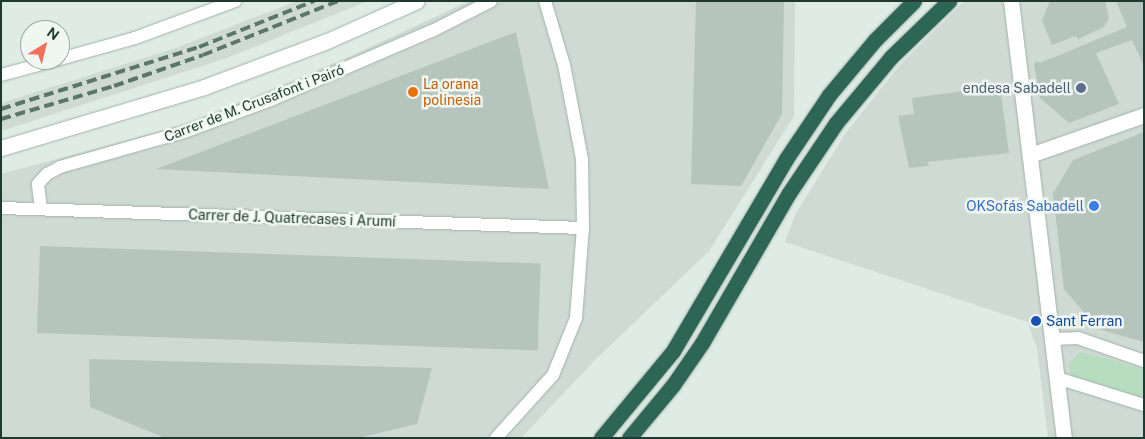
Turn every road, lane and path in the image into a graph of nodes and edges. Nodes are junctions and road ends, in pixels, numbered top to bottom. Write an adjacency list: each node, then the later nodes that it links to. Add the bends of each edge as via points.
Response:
1 (235, 1): 10 (street, via 136,38)
2 (417, 1): 14 (main road, via 327,41 204,87)
3 (491, 1): 17 (street, Carrer de M. Crusafont i Pairó, via 432,31 272,99 184,132 60,167 38,184)
4 (545, 1): 18 (street, via 564,65 582,159)
5 (914, 1): 24 (highway, via 875,40 829,95 786,160 673,351)
6 (949, 1): 25 (highway, via 891,57 836,123 789,193 702,343 673,385)
7 (1005, 1): 9 (main road)
8 (1011, 1): 9 (main road)
9 (1015, 23): 15 (main road)
10 (70, 57)
11 (23, 70): 12 (street)
12 (1, 76)
13 (1144, 115): 15 (main road)
14 (1, 148)
15 (1030, 155): 19 (main road)
16 (1, 208): 17 (street, Carrer de J. Quatrecases i Arumí)
17 (41, 209): 18 (street, Carrer de J. Quatrecases i Arumí)
18 (583, 228): 23 (street, via 576,318 553,375)
19 (1053, 339): 20 (street, via 1078,338); 21 (main road)
20 (1144, 361)
21 (1057, 378): 22 (street); 26 (main road)
22 (1144, 405)
23 (496, 438)
24 (601, 438)
25 (629, 438)
26 (1064, 438)

